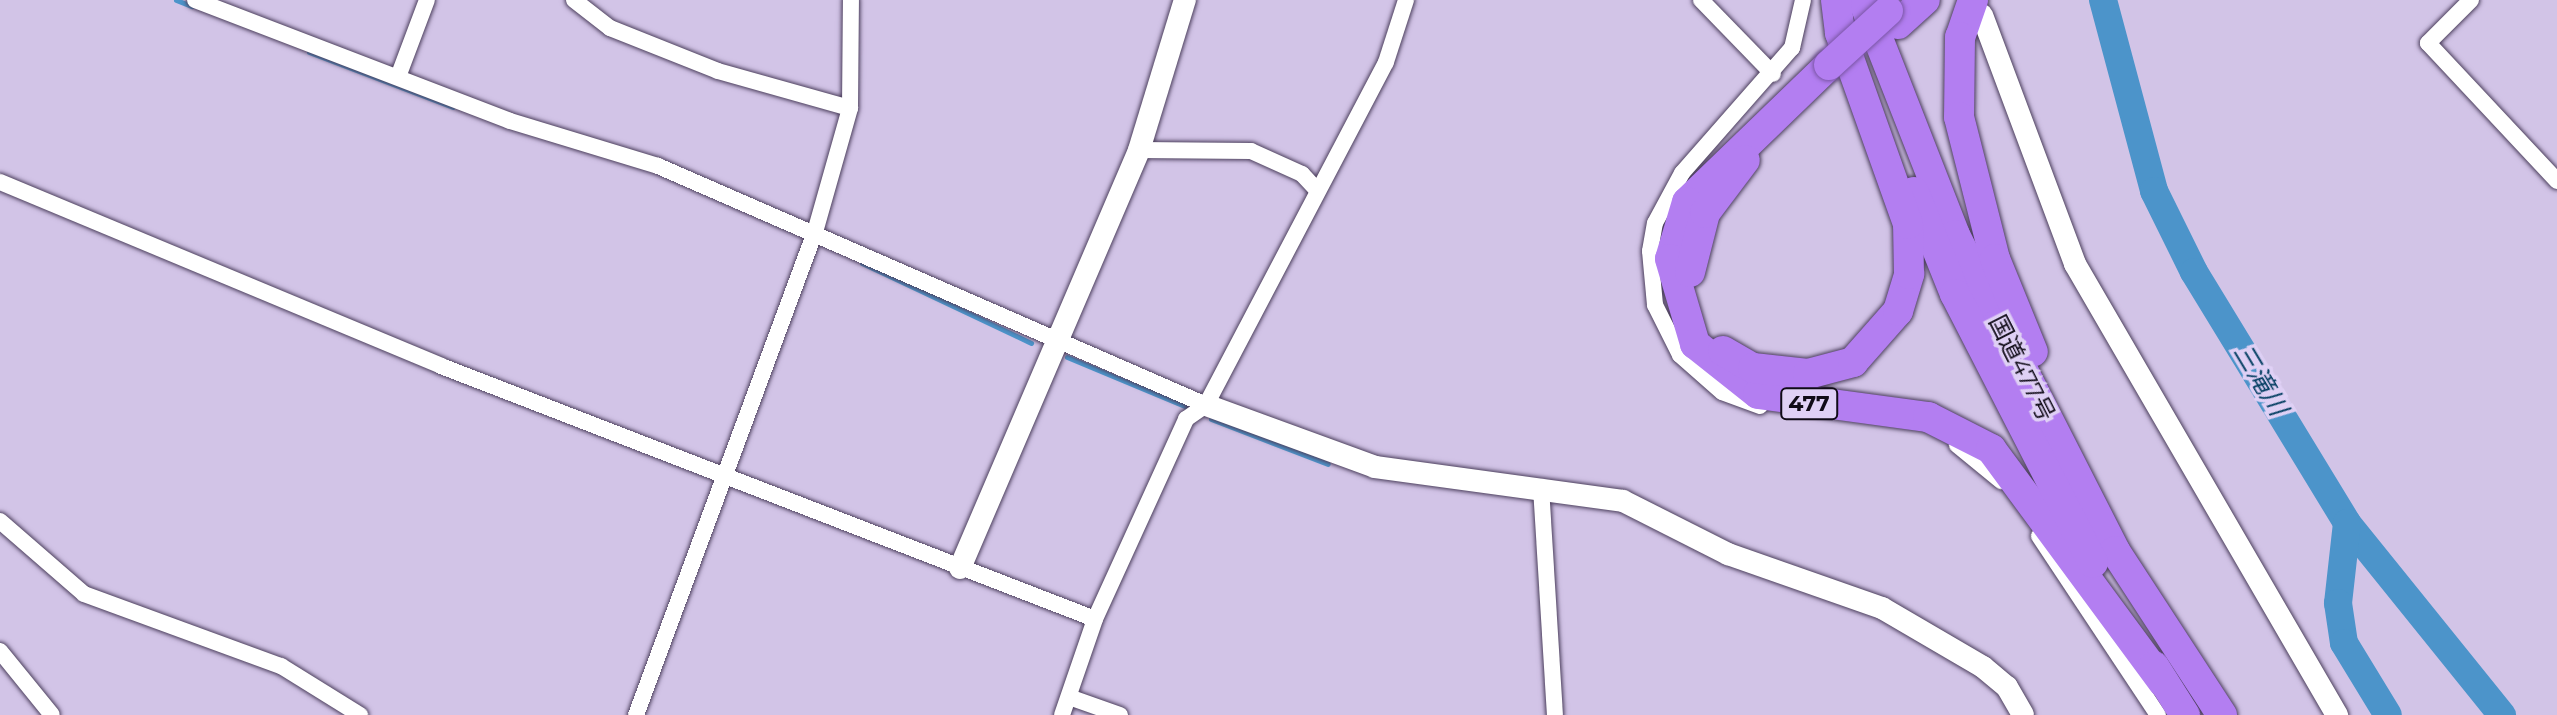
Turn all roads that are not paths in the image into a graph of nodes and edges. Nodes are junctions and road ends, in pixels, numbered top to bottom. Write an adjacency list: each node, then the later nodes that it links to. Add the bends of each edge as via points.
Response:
1 (195, 0): 16 (street)
2 (427, 0): 16 (street)
3 (574, 0): 17 (street, via 610,28 718,71)
4 (851, 0): 17 (street)
5 (1185, 0): 18 (street)
6 (1406, 0): 21 (street, via 1386,62)
7 (1701, 0): 15 (street)
8 (1803, 0): 15 (street, via 1792,48)
9 (1836, 0): 14 (highway, 477, via 1840,33 1908,224 1909,274 1884,333 1853,362 1808,374 1753,368 1724,352 1707,332 1696,307 1693,242 1705,213 1757,146); 32 (highway, 国道477号 / 477, via 1955,294 2085,550)
10 (1925, 0): 13 (highway, 477)
11 (2471, 0): 19 (street, via 2428,43)
12 (1978, 8): 28 (highway, via 1960,37 1959,117 1995,259); 44 (street, via 2075,264)
13 (1887, 9): 14 (highway, 477); 28 (highway, 国道477号, via 1955,235)
14 (1836, 70): 32 (highway, 477, via 1687,202 1670,259 1695,344 1758,394 1928,417 1991,449)
15 (1773, 74): 41 (street, via 1682,173 1655,223 1651,282 1664,330 1680,355 1722,392 1786,412 1905,424 1973,456 2026,515)
16 (398, 77): 22 (street, via 510,121 658,166)
17 (850, 108): 22 (street)
18 (1139, 150): 21 (street, via 1251,151 1302,174); 23 (street)
19 (2557, 181)
20 (0, 182): 25 (street)
21 (1317, 190): 24 (street)
22 (815, 232): 23 (street); 25 (street)
23 (1053, 341): 24 (street); 29 (street)
24 (1206, 405): 26 (street, via 1375,467); 30 (street, via 1186,419)
25 (726, 477): 29 (street); 36 (street)
26 (1541, 487): 39 (street); 40 (street, via 1623,501 1728,554 1882,608 1983,667 2007,687)
27 (0, 523): 35 (street, via 84,594 281,666)
28 (2115, 551): 43 (highway, 国道477号)
29 (960, 568): 30 (street)
30 (1095, 619): 33 (street)
31 (0, 651): 34 (street)
32 (2163, 682): 42 (highway, 国道477号 / 477)
33 (1069, 697): 37 (street); 38 (street)
34 (52, 715)
35 (360, 715)
36 (636, 715)
37 (1062, 715)
38 (1120, 715)
39 (1555, 715)
40 (2023, 715)
41 (2158, 715)
42 (2185, 715)
43 (2222, 715)
44 (2337, 715)

